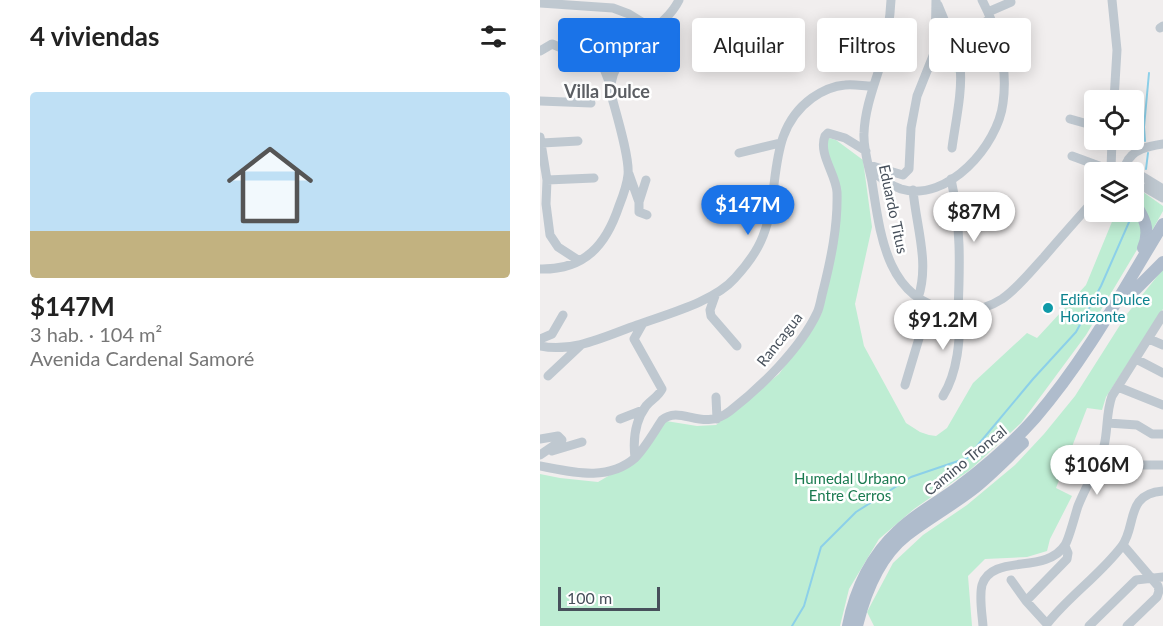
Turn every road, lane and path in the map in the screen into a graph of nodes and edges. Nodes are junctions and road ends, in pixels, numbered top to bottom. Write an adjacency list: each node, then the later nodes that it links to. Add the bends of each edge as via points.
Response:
1 (679, 0): 10 (street)
2 (891, 0): 19 (street, Eduardo Titus, via 881,62)
3 (936, 0): 11 (street); 36 (street, via 935,51 917,96 910,128 909,169 903,175)
4 (982, 0): 8 (street)
5 (1112, 0): 20 (street, via 1117,50)
6 (1011, 2): 8 (street)
7 (540, 3): 9 (street, via 613,8)
8 (989, 15): 12 (street); 39 (street, via 1002,59 1001,117 983,151)
9 (636, 18)
10 (667, 18)
11 (943, 18)
12 (985, 18)
13 (558, 47): 14 (street, via 552,44)
14 (540, 51)
15 (605, 72): 18 (street)
16 (615, 72): 18 (street)
17 (960, 72): 29 (street)
18 (610, 86): 37 (street)
19 (872, 86): 28 (street, via 845,85 823,91 800,106 786,125); 30 (street, Eduardo Titus, via 865,125)
20 (1115, 90)
21 (540, 101): 22 (street)
22 (591, 103)
23 (1070, 119): 24 (street)
24 (1084, 123)
25 (541, 140): 26 (street); 40 (street)
26 (578, 141)
27 (1163, 144): 34 (street, via 1139,150)
28 (779, 147): 31 (street); 35 (street); 57 (street, via 764,235 737,277)
29 (952, 148)
30 (866, 151): 36 (street, Eduardo Titus); 82 (street, Rancagua, via 835,134 825,136 837,201 832,252 818,312 776,370)
31 (739, 153)
32 (1072, 156): 33 (street)
33 (1094, 162)
34 (1126, 162)
35 (787, 163)
36 (869, 167): 45 (street, via 883,180); 59 (street, Eduardo Titus, via 887,257 896,276)
37 (629, 174): 47 (street); 54 (street, via 606,238)
38 (594, 178): 40 (street)
39 (951, 179): 45 (street, via 925,190); 61 (street, via 961,248)
40 (547, 180): 49 (street)
41 (646, 180): 47 (street)
42 (1144, 180): 44 (street)
43 (1144, 188): 46 (street)
44 (1163, 189)
45 (913, 190): 59 (street, via 924,257)
46 (1163, 198)
47 (639, 202): 50 (street, via 639,212)
48 (1084, 211): 61 (street, Eduardo Titus, via 1008,294 980,309)
49 (544, 212): 54 (street, via 553,242)
50 (647, 215)
51 (1144, 220): 62 (main road, via 1146,238)
52 (1163, 224): 62 (main road, Camino Troncal)
53 (1163, 240): 58 (main road, Camino Troncal)
54 (578, 260): 56 (street)
55 (1163, 262): 58 (main road)
56 (540, 269)
57 (716, 293): 65 (street); 71 (street, via 710,313)
58 (1128, 297): 101 (main road, Camino Troncal, via 1053,409 1025,441 972,490 906,536 892,552 864,598)
59 (918, 298): 60 (street, Eduardo Titus)
60 (929, 304): 61 (street, Eduardo Titus); 75 (street)
61 (959, 311): 77 (street, via 952,382)
62 (1109, 312): 100 (main road, Camino Troncal, via 1068,376 1017,438 889,541 864,576)
63 (563, 315): 66 (street, via 552,334)
64 (1163, 315): 67 (street)
65 (643, 323): 68 (street); 80 (street, via 634,339 662,388)
66 (540, 339)
67 (1149, 339): 69 (street); 72 (street)
68 (583, 344): 70 (street, via 561,349); 74 (street)
69 (1163, 345)
70 (540, 346)
71 (737, 346)
72 (1136, 359): 73 (street); 76 (street)
73 (1163, 373)
74 (548, 376)
75 (905, 385)
76 (1118, 387): 79 (street); 83 (street, via 1109,403)
77 (943, 396)
78 (716, 397): 82 (street)
79 (1163, 405)
80 (643, 410): 81 (street); 89 (street, via 633,444)
81 (620, 419)
82 (717, 419): 89 (street, via 668,415)
83 (1107, 423): 84 (street, via 1137,425 1152,434); 88 (street)
84 (1163, 434)
85 (540, 439): 87 (street, via 561,438 561,442)
86 (582, 442): 87 (street)
87 (542, 454)
88 (1100, 457): 90 (street, via 1124,459 1136,465); 94 (street)
89 (634, 458): 91 (street, via 601,474)
90 (1163, 465)
91 (540, 466)
92 (1163, 491): 93 (street, via 1142,499)
93 (1123, 545): 95 (street); 99 (street)
94 (1065, 546): 98 (street, via 1067,559); 102 (street, via 1049,559 991,572 982,587)
95 (1150, 578): 96 (street); 104 (street, via 1136,580); 105 (street, via 1160,591)
96 (1163, 578)
97 (1011, 580): 98 (street)
98 (1026, 601): 99 (street)
99 (1045, 625): 103 (street)
100 (848, 626)
101 (857, 626)
102 (983, 626)
103 (1058, 626)
104 (1089, 626)
105 (1127, 626)

